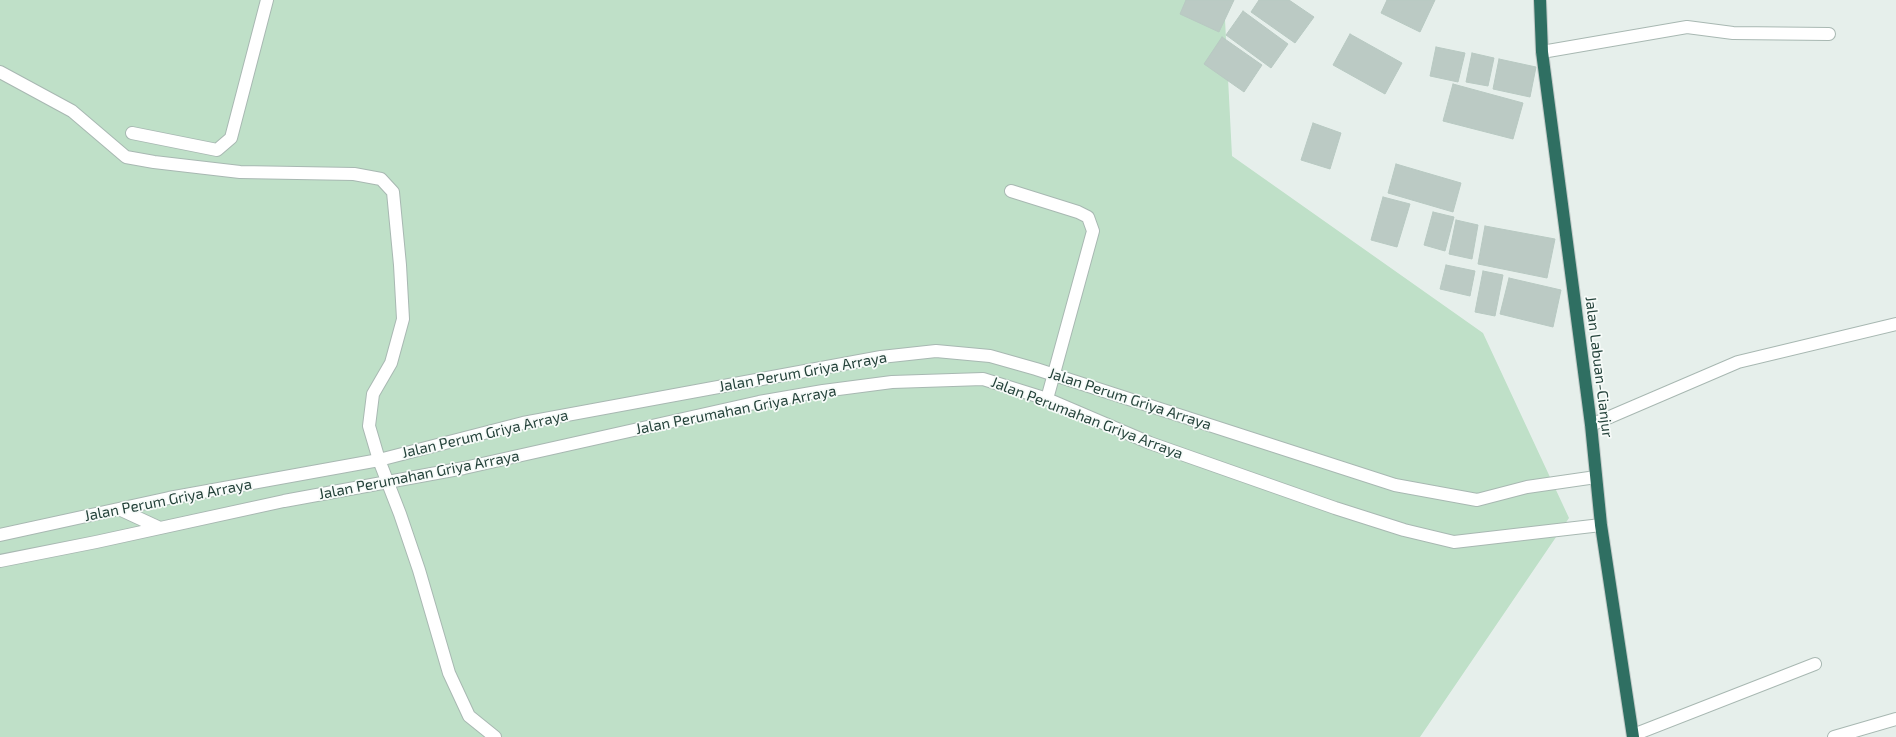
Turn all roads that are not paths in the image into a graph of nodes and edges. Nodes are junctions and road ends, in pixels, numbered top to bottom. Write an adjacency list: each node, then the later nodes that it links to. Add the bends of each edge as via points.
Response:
1 (267, 0): 6 (street, via 231,138 218,150)
2 (1540, 0): 4 (highway, Jalan Labuan-Cianjur)
3 (1829, 34): 4 (street, via 1733,33 1687,27)
4 (1542, 52): 11 (highway, Jalan Labuan-Cianjur)
5 (0, 72): 12 (street, via 72,111 126,157 240,172 354,174 380,179 393,192 403,319 391,363 373,394 369,426)
6 (132, 133)
7 (1011, 191): 9 (street, via 1078,212 1088,217 1093,231)
8 (1896, 324): 11 (street, via 1738,362)
9 (1054, 374): 10 (street); 12 (street, Jalan Perum Griya Arraya, via 990,356 936,351 881,357 523,423); 13 (street, Jalan Perum Griya Arraya, via 1395,485 1477,500 1527,487)
10 (1047, 399): 14 (street, Jalan Perumahan Griya Arraya, via 983,379 892,382 759,402 464,468); 16 (street, Jalan Perumahan Griya Arraya, via 1150,443 1335,508 1404,530 1454,542)
11 (1591, 425): 13 (highway, Jalan Labuan-Cianjur)
12 (379, 460): 14 (street); 15 (street, Jalan Perum Griya Arraya)
13 (1596, 478): 16 (highway, Jalan Labuan-Cianjur)
14 (388, 482): 17 (street, Jalan Perumahan Griya Arraya); 23 (street, via 419,570 449,673 469,716)
15 (119, 509): 17 (street); 18 (street, Jalan Perum Griya Arraya)
16 (1601, 525): 22 (highway, Jalan Labuan-Cianjur)
17 (160, 528): 19 (street, Jalan Perumahan Griya Arraya)
18 (0, 534)
19 (0, 561)
20 (1815, 664): 22 (street)
21 (1896, 719): 24 (street)
22 (1633, 736)
23 (495, 737)
24 (1834, 737)

